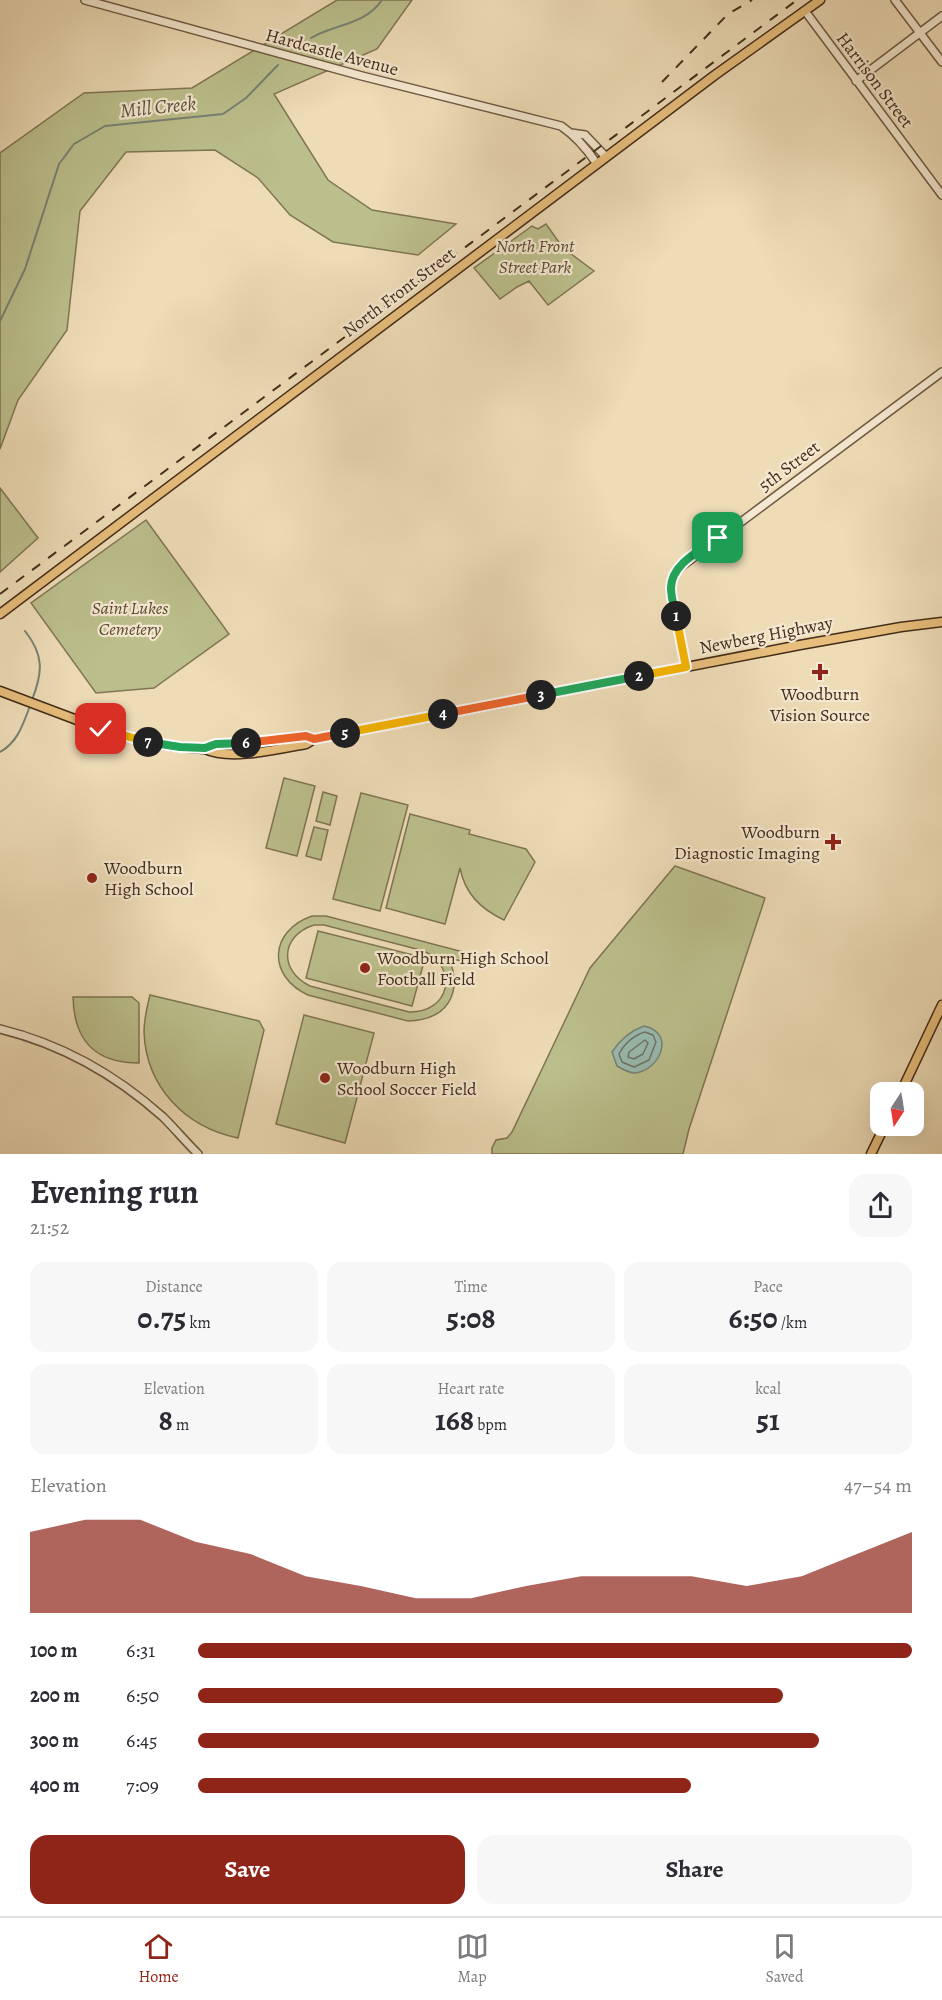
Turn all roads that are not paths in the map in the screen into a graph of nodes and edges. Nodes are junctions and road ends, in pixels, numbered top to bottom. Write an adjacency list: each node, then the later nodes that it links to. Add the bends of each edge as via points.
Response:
1 (85, 0): 9 (street, Hardcastle Avenue, via 561,126)
2 (820, 0): 4 (main road, North Front Street)
3 (895, 0): 6 (street)
4 (805, 11): 8 (street, Harrison Street); 10 (main road, North Front Street)
5 (942, 16): 6 (street)
6 (920, 33): 7 (street); 8 (street)
7 (942, 62)
8 (856, 81): 12 (street, Harrison Street)
9 (571, 133): 10 (street, Hardcastle Avenue, via 585,135); 11 (street, Hardcastle Avenue)
10 (606, 157): 11 (main road, North Front Street)
11 (597, 164): 14 (main road, North Front Street)
12 (942, 195)
13 (942, 372): 16 (street, 5th Street, via 678,569 671,590)
14 (0, 614)
15 (942, 622): 16 (main road, Newberg Highway)
16 (686, 667): 17 (main road, Newberg Highway, via 314,739 306,736 205,748 160,744 116,734)
17 (2, 695)
18 (942, 1005): 20 (main road)
19 (0, 1029): 22 (street, via 60,1049 110,1077 164,1119)
20 (906, 1082)
21 (880, 1136): 23 (main road)
22 (198, 1154)
23 (871, 1154)

